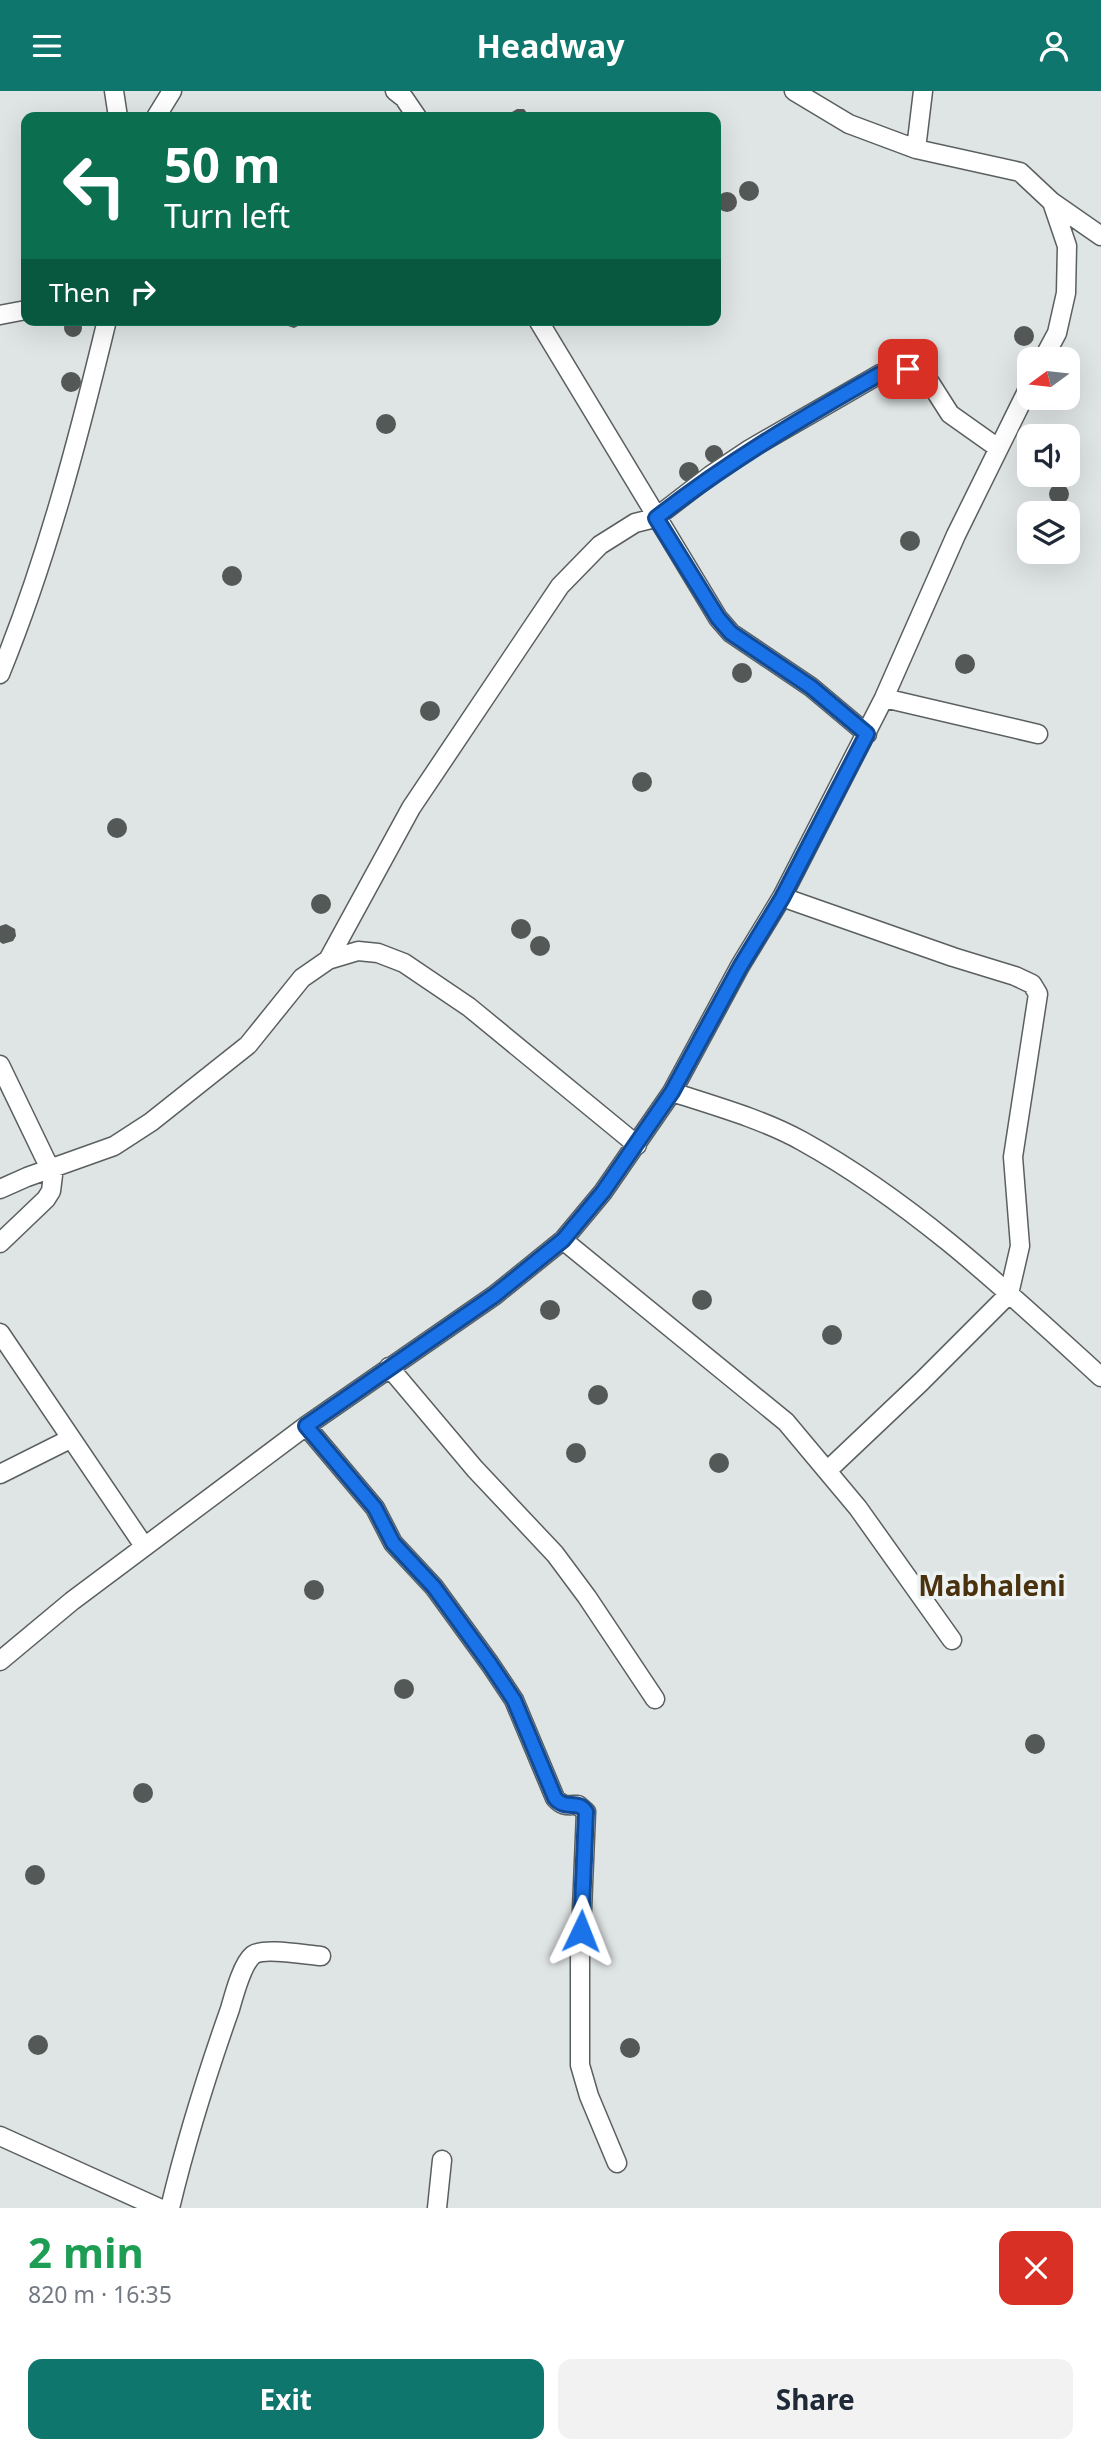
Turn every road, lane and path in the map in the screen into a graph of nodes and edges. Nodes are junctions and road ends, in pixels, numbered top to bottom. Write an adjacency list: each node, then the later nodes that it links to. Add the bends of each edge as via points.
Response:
1 (114, 91): 6 (street)
2 (172, 91): 7 (street)
3 (395, 91): 8 (street)
4 (794, 91): 9 (street, via 849,124)
5 (922, 91): 9 (street)
6 (117, 112)
7 (159, 112)
8 (414, 112)
9 (916, 149): 10 (street, via 1020,172)
10 (1052, 202): 11 (street); 16 (street, via 1067,246 1066,293)
11 (1098, 229)
12 (21, 311): 13 (street)
13 (0, 315)
14 (105, 326): 20 (street, via 63,493)
15 (542, 326): 19 (street)
16 (1050, 347)
17 (1017, 410): 18 (street)
18 (998, 448): 19 (street, via 950,414 929,380 896,368 750,449); 21 (street)
19 (656, 518): 22 (street, via 731,633 811,687); 25 (street, via 635,523 600,545 559,586 411,808)
20 (0, 674)
21 (884, 698): 22 (street); 23 (street)
22 (867, 734): 24 (street)
23 (1038, 734)
24 (782, 898): 27 (street); 33 (street, via 1015,976 1038,994 1013,1157 1020,1247)
25 (328, 960): 28 (street, via 358,951 404,963 468,1007); 29 (street, via 302,978 248,1045 151,1122 114,1146)
26 (0, 1065): 29 (street)
27 (672, 1092): 28 (street); 33 (street, via 800,1140 909,1209)
28 (637, 1145): 31 (street)
29 (51, 1168): 30 (street); 32 (street, via 53,1182 46,1199)
30 (0, 1189)
31 (563, 1240): 35 (street, via 495,1295); 39 (street, via 786,1422)
32 (0, 1243)
33 (1009, 1294): 36 (street); 39 (street)
34 (0, 1333): 38 (street)
35 (389, 1367): 37 (street); 44 (street, via 555,1554)
36 (1101, 1377)
37 (306, 1426): 41 (street); 48 (street, via 375,1508 393,1543 434,1587 490,1664 514,1700 555,1798 586,1812 580,2065)
38 (71, 1439): 40 (street); 41 (street)
39 (828, 1470): 42 (street)
40 (0, 1474)
41 (144, 1546): 43 (street)
42 (952, 1640)
43 (0, 1661)
44 (654, 1699)
45 (321, 1956): 50 (street, via 262,1952 250,1958 214,2053)
46 (0, 2136): 49 (street)
47 (442, 2160): 51 (street)
48 (617, 2162)
49 (159, 2208)
50 (170, 2208)
51 (437, 2208)

